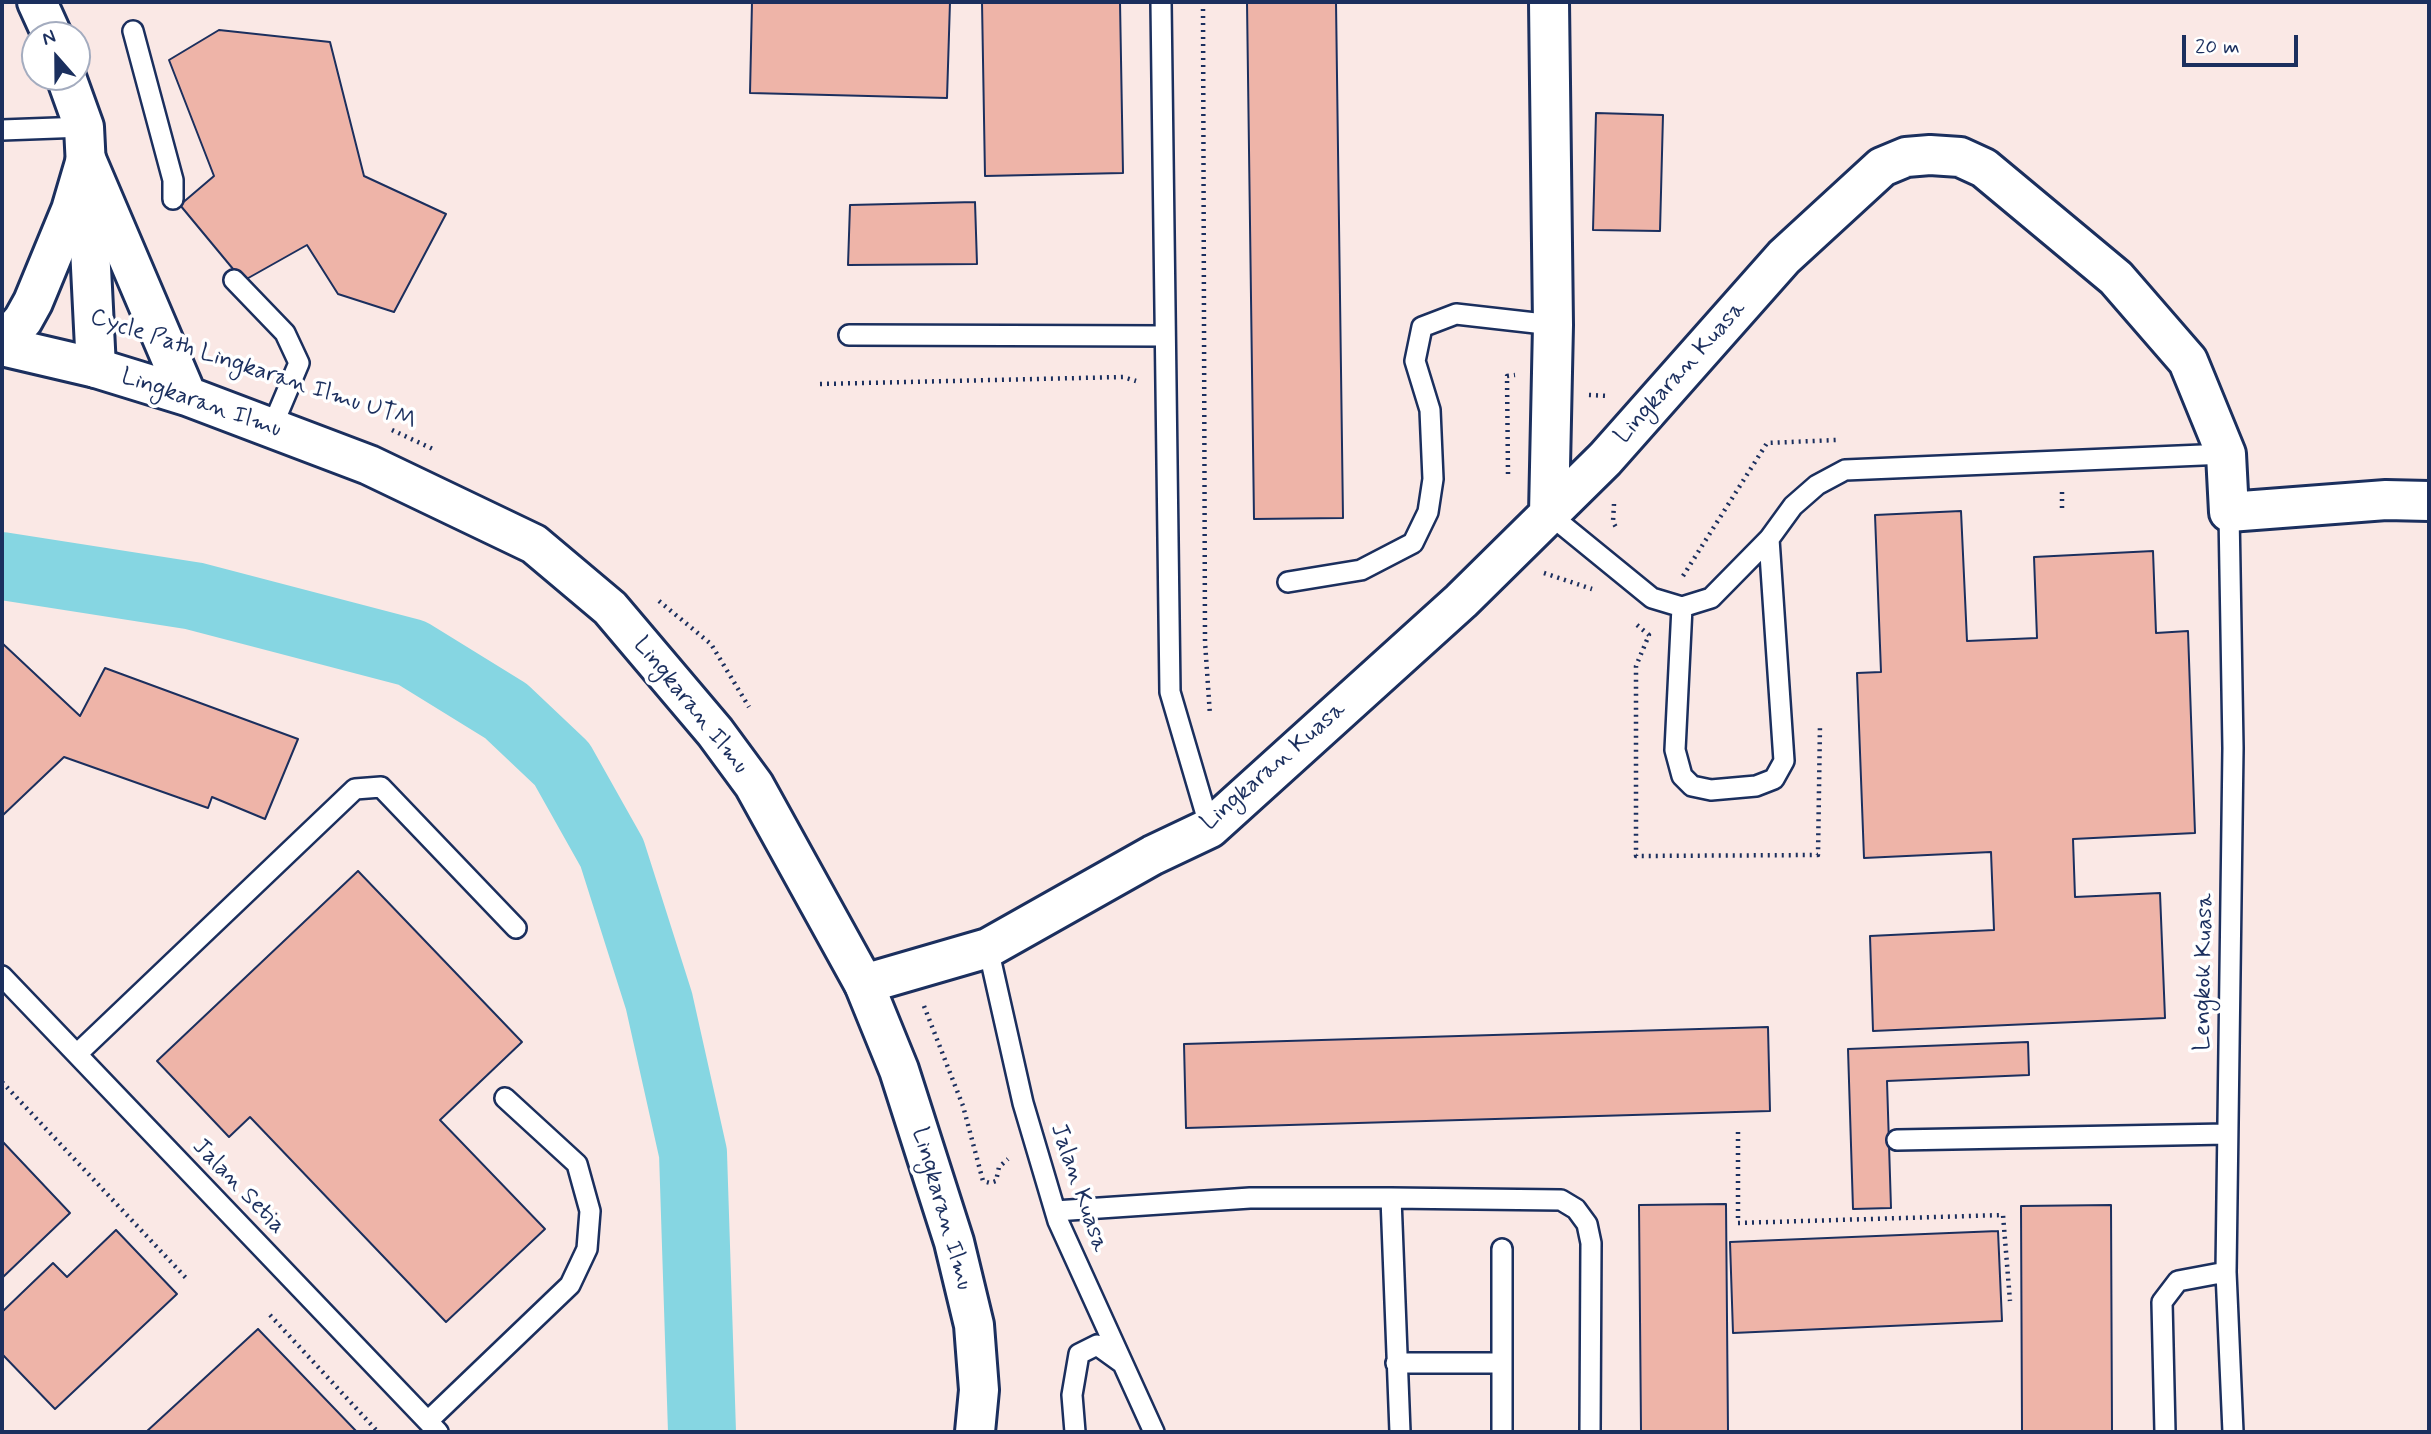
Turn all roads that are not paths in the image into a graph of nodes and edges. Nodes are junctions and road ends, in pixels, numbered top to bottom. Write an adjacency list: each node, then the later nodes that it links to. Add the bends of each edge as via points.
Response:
1 (37, 2): 4 (street)
2 (1161, 2): 13 (lane)
3 (1549, 2): 11 (street)
4 (46, 21)
5 (132, 31): 9 (lane, via 173,180)
6 (70, 91): 8 (street)
7 (2, 130): 8 (lane)
8 (85, 143): 14 (street, via 71,211 33,302); 15 (street); 16 (street)
9 (173, 199)
10 (234, 280): 17 (lane, via 285,333 297,356 297,372)
11 (1553, 325): 21 (street); 23 (lane, via 1456,314 1422,327 1415,361 1430,410 1433,479 1428,512 1413,543 1361,570)
12 (849, 335): 13 (lane)
13 (1165, 336): 25 (lane, via 1170,692)
14 (2, 345): 15 (street, Lingkaran Ilmu)
15 (96, 368): 16 (street, Lingkaran Ilmu)
16 (187, 396): 17 (street, Lingkaran Ilmu)
17 (272, 427): 29 (street, Lingkaran Ilmu, via 369,465 534,544 610,608 754,785)
18 (2226, 454): 20 (street, Lingkaran Kuasa); 21 (street, Lingkaran Kuasa, via 2188,361 2116,278 1984,168 1960,157 1906,157 1882,167 1784,257 1605,459); 22 (lane, via 1845,470 1793,506)
19 (2429, 501): 20 (street)
20 (2229, 512): 32 (lane, Lengkok Kuasa, via 2233,748)
21 (1549, 514): 24 (lane, via 1652,598); 25 (street, Lingkaran Kuasa, via 1461,601)
22 (1769, 539): 24 (lane, via 1711,598); 24 (lane, via 1784,761 1774,779 1756,786 1711,790 1692,786 1682,776 1675,750)
23 (1287, 582)
24 (1682, 607)
25 (1210, 828): 27 (street, Lingkaran Kuasa)
26 (516, 928): 30 (lane, via 381,787 355,789)
27 (988, 948): 29 (street, Lingkaran Kuasa); 35 (lane, Jalan Kuasa, via 1023,1103)
28 (2, 976): 30 (lane, Jalan Setia)
29 (864, 984): 42 (street, Lingkaran Ilmu, via 899,1070 957,1254 974,1325 979,1390)
30 (76, 1054): 41 (lane, Jalan Setia)
31 (505, 1098): 41 (lane, via 577,1164 590,1211 587,1249 570,1285)
32 (2227, 1134): 33 (lane); 37 (lane, Lengkok Kuasa)
33 (1897, 1140)
34 (1391, 1198): 35 (lane, via 1250,1198); 38 (lane); 47 (lane, via 1561,1200 1576,1209 1587,1224 1591,1242)
35 (1055, 1211): 40 (lane, Jalan Kuasa)
36 (1503, 1249): 39 (lane)
37 (2227, 1272): 48 (lane, via 2178,1281 2162,1302); 49 (lane, Lengkok Kuasa)
38 (1396, 1363): 39 (lane); 45 (lane)
39 (1502, 1363): 46 (lane)
40 (1123, 1364): 43 (lane, via 1097,1345 1079,1354 1072,1395); 44 (lane, Jalan Kuasa)
41 (433, 1427)
42 (975, 1432)
43 (1075, 1432)
44 (1154, 1432)
45 (1400, 1432)
46 (1502, 1432)
47 (1590, 1432)
48 (2165, 1432)
49 (2233, 1432)

